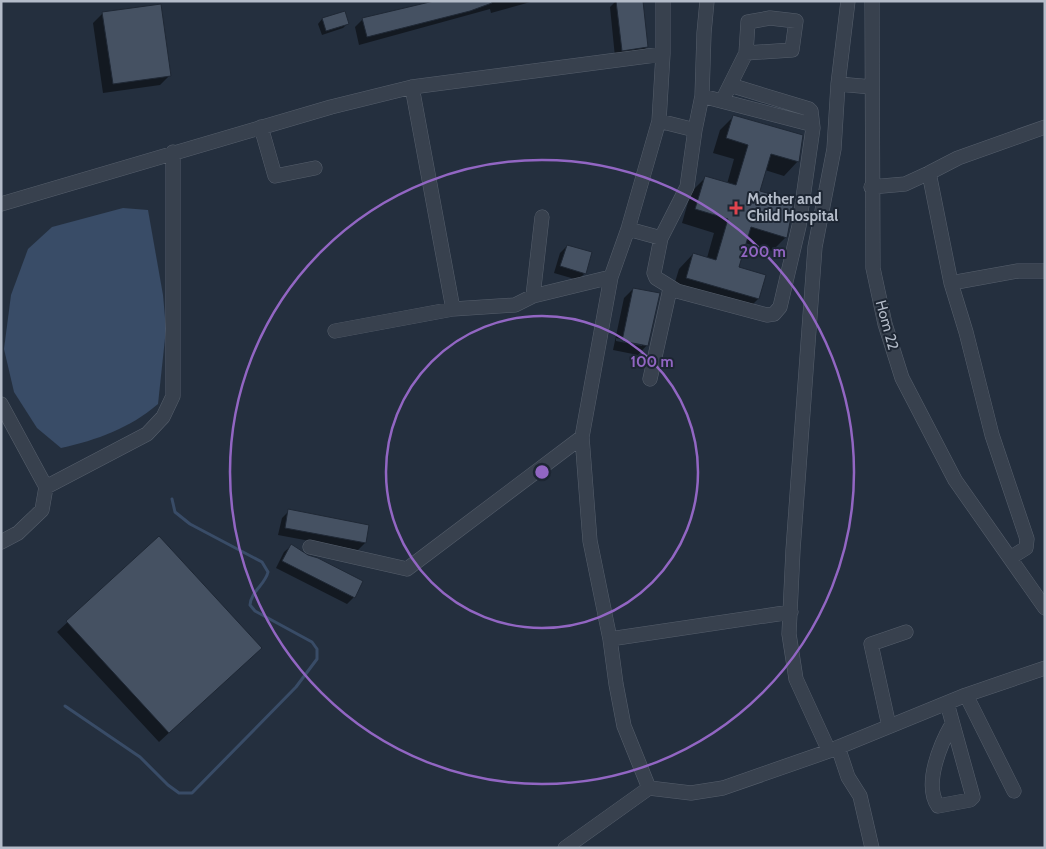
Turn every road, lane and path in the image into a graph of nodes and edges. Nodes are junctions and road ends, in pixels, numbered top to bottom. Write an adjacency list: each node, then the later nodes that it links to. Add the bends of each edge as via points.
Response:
1 (663, 1): 6 (street)
2 (707, 1): 11 (street)
3 (848, 1): 7 (street)
4 (872, 1): 10 (street, Hom 22)
5 (746, 53): 8 (street)
6 (663, 54): 9 (street); 13 (street)
7 (838, 84): 10 (street); 42 (street, via 834,149 814,257)
8 (730, 85): 12 (street); 16 (street, via 809,109 812,111)
9 (412, 87): 14 (street); 31 (street)
10 (872, 87): 21 (street, Hom 22)
11 (702, 96): 12 (street); 17 (street)
12 (722, 101): 16 (street, via 810,124)
13 (659, 121): 17 (street); 24 (street)
14 (261, 127): 18 (street); 19 (street, via 275,176)
15 (1045, 127): 20 (street, via 958,158)
16 (813, 128): 29 (street, via 799,226 780,307 774,314 767,315)
17 (695, 130): 25 (street, via 687,187)
18 (172, 152): 22 (street); 36 (street, via 173,396 162,417 147,434)
19 (315, 168)
20 (929, 173): 21 (street, via 905,184); 28 (street)
21 (871, 187): 39 (street, Hom 22, via 873,268 885,324 902,378 955,480)
22 (1, 204)
23 (542, 217): 30 (street)
24 (628, 229): 25 (street); 27 (street)
25 (660, 238): 29 (street, via 654,273)
26 (1045, 271): 28 (street, via 1018,271)
27 (611, 277): 30 (street); 35 (street)
28 (951, 283): 39 (street, via 992,435 1027,540 1026,548)
29 (670, 289): 33 (street)
30 (533, 296): 31 (street, via 515,305)
31 (453, 309): 32 (street)
32 (335, 331)
33 (650, 380)
34 (1, 404): 36 (street)
35 (582, 437): 38 (street, via 407,569); 44 (street, via 590,541)
36 (46, 487): 37 (street, via 42,510 18,533)
37 (1, 542)
38 (310, 546)
39 (1010, 558): 40 (street, Hom 22)
40 (1040, 591): 41 (street, Hom 22)
41 (1045, 608)
42 (791, 612): 44 (street); 50 (street, via 789,634 796,679)
43 (906, 632): 49 (street, via 871,644)
44 (610, 639): 51 (street, via 624,726)
45 (1045, 668): 46 (street)
46 (966, 696): 47 (street); 52 (street)
47 (947, 703): 48 (street); 49 (street)
48 (952, 724): 48 (street, via 973,797 938,806 932,772)
49 (890, 726): 50 (street)
50 (833, 749): 51 (street, via 723,788 691,793); 54 (street, via 860,796)
51 (649, 788): 53 (street)
52 (1014, 791)
53 (565, 848)
54 (872, 848)

